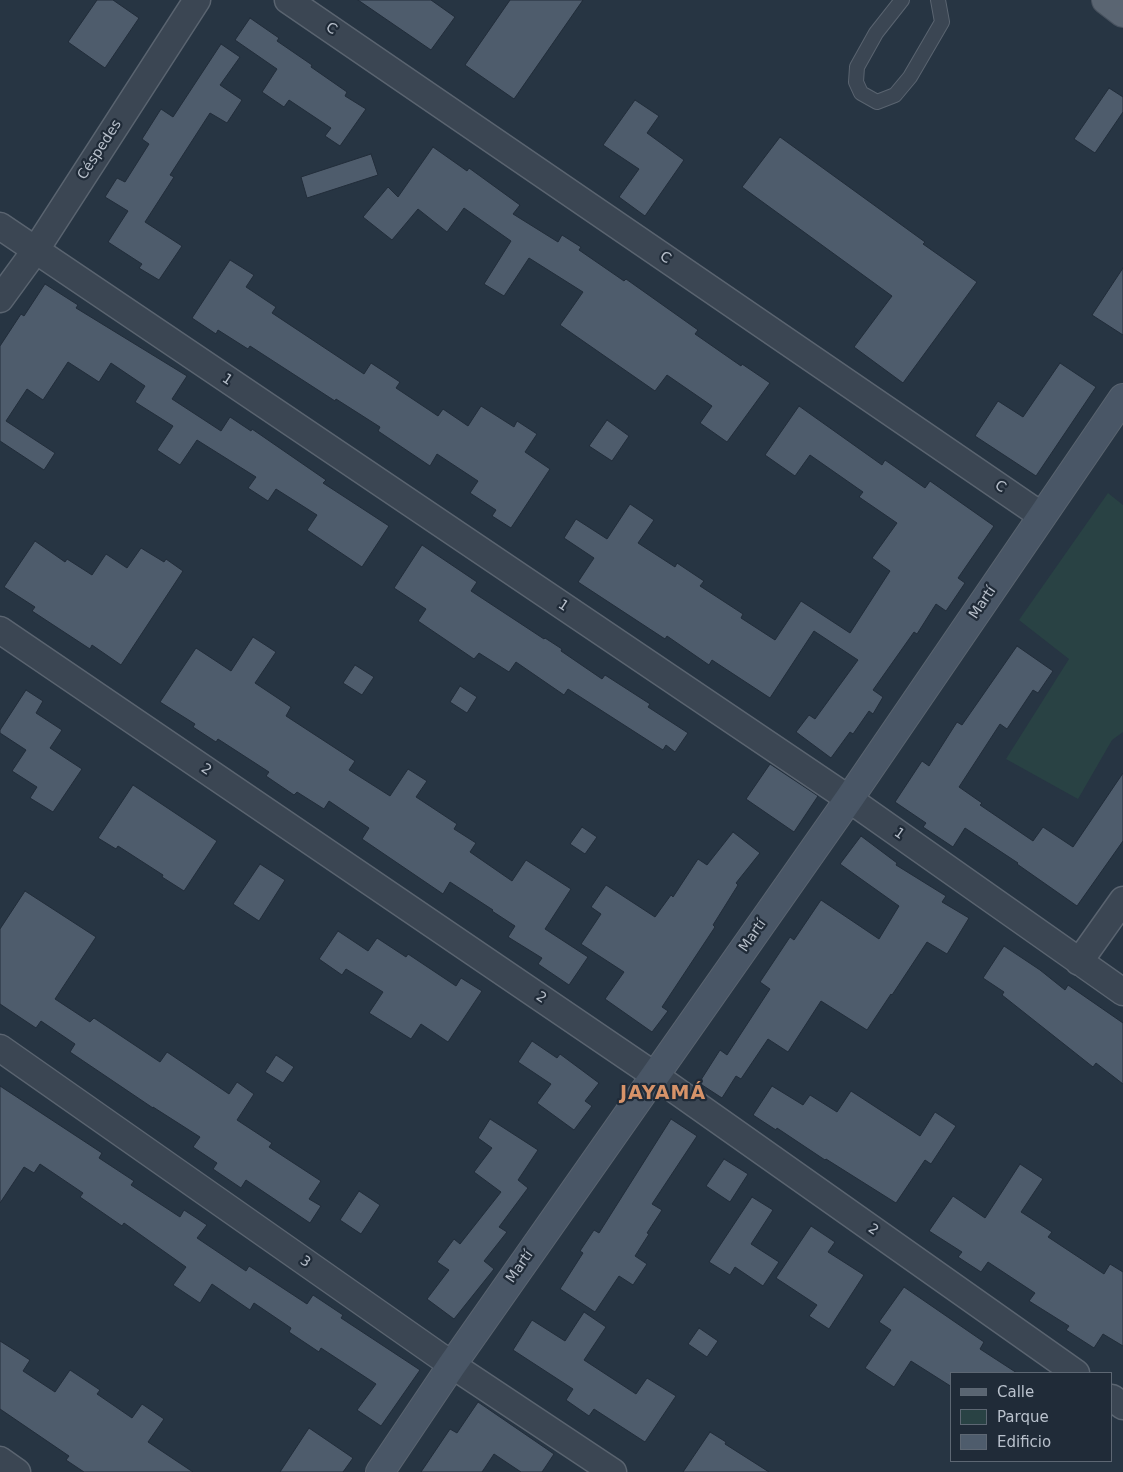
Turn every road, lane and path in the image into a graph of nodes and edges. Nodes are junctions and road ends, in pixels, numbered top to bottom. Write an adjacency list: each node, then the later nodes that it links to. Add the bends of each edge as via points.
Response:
1 (197, 0): 8 (street, Céspedes)
2 (288, 0): 11 (street, C)
3 (902, 0): 4 (lane, via 876,33 857,67 856,82 861,93 877,102 895,95 910,77 942,22)
4 (938, 0)
5 (1106, 0): 6 (main road)
6 (1123, 13)
7 (0, 226): 8 (street, 1)
8 (35, 251): 9 (street, Céspedes); 13 (street, 1)
9 (0, 300)
10 (1123, 398): 11 (street, Martí)
11 (1042, 516): 13 (street, Martí)
12 (0, 630): 18 (street, 2)
13 (849, 799): 15 (street, 1); 18 (street, Martí)
14 (1123, 900): 15 (street)
15 (1079, 962): 16 (street, 1)
16 (1123, 992)
17 (0, 1048): 19 (street, 3)
18 (654, 1075): 19 (street, Martí); 20 (street, 2)
19 (452, 1365): 23 (street, Martí); 24 (street, 3)
20 (1075, 1372)
21 (0, 1460): 22 (street)
22 (17, 1472)
23 (380, 1472)
24 (613, 1472)

